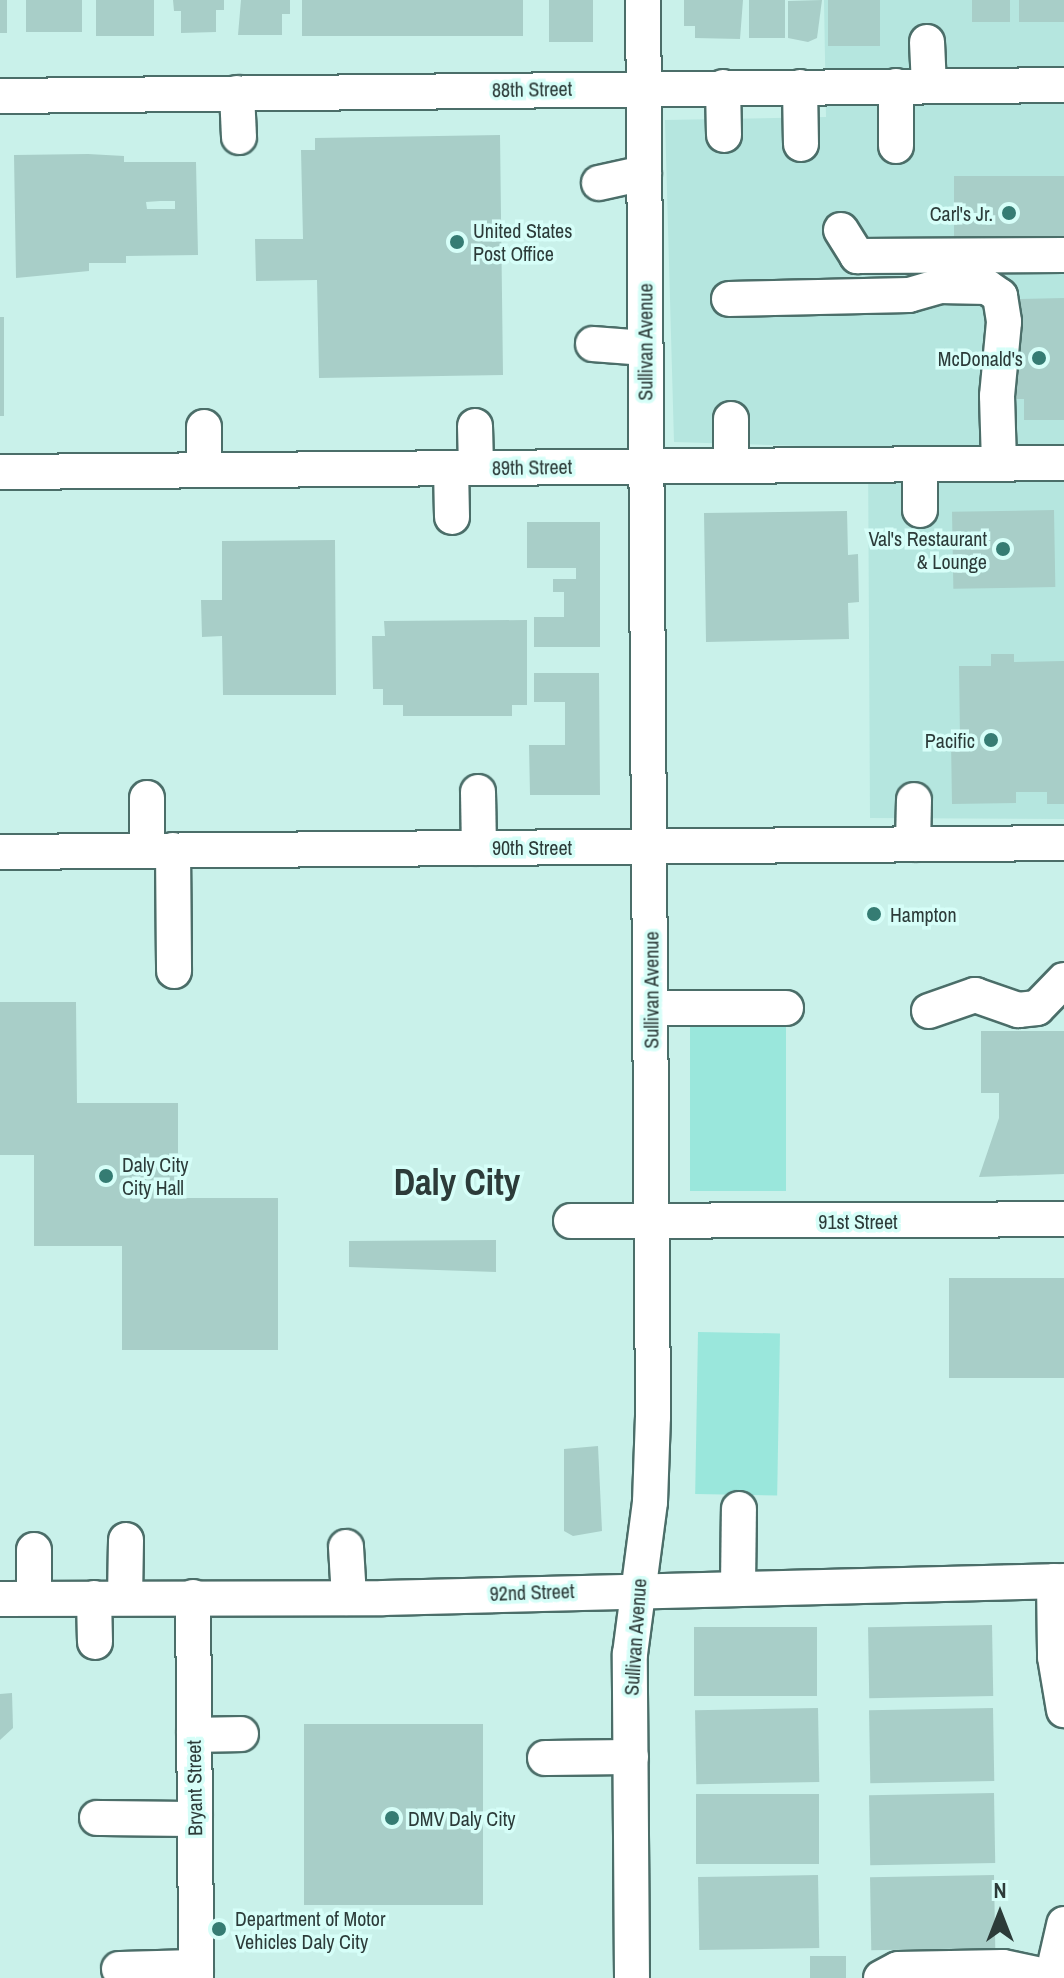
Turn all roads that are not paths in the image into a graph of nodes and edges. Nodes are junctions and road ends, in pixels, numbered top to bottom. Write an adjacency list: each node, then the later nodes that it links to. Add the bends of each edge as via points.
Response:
1 (643, 0): 5 (street, Sullivan Avenue)
2 (927, 42): 4 (street)
3 (1064, 85): 4 (street, 88th Street)
4 (912, 86): 7 (street, 88th Street); 13 (street)
5 (644, 87): 6 (street, 88th Street); 8 (street, 88th Street); 14 (street, Sullivan Avenue)
6 (723, 87): 7 (street, 88th Street); 10 (street)
7 (800, 87): 12 (street)
8 (237, 93): 9 (street, 88th Street); 11 (street)
9 (0, 96)
10 (724, 135)
11 (239, 137)
12 (801, 144)
13 (896, 146)
14 (644, 173): 15 (street); 20 (street, Sullivan Avenue)
15 (599, 183)
16 (841, 230): 17 (street, via 857,256)
17 (1064, 255)
18 (729, 299): 26 (street, via 909,295 940,286 987,287 1000,296 1004,322 997,396)
19 (593, 344): 20 (street)
20 (645, 348): 27 (street, Sullivan Avenue)
21 (731, 419): 28 (street)
22 (475, 426): 29 (street)
23 (204, 427): 30 (street)
24 (1064, 463): 26 (street, 89th Street)
25 (920, 464): 26 (street, 89th Street); 28 (street, 89th Street); 32 (street)
26 (999, 464)
27 (646, 466): 28 (street, 89th Street); 29 (street, 89th Street); 39 (street, Sullivan Avenue)
28 (731, 466)
29 (463, 468): 30 (street, 89th Street); 33 (street)
30 (204, 470): 31 (street, 89th Street)
31 (0, 472)
32 (920, 510)
33 (452, 517)
34 (478, 792): 40 (street)
35 (147, 798): 41 (street)
36 (914, 800): 38 (street)
37 (1064, 843): 38 (street, 90th Street)
38 (913, 844): 39 (street, 90th Street)
39 (650, 847): 40 (street, 90th Street); 45 (street, Sullivan Avenue)
40 (479, 848): 41 (street, 90th Street)
41 (160, 850): 42 (street, 90th Street); 43 (street)
42 (0, 852)
43 (174, 971)
44 (1064, 980): 47 (street, via 1037,1008 1018,1010 975,995)
45 (650, 1008): 46 (street); 50 (street, Sullivan Avenue)
46 (786, 1008)
47 (929, 1011)
48 (1064, 1219): 50 (street, 91st Street)
49 (571, 1221): 50 (street, 91st Street)
50 (652, 1222): 57 (street, Sullivan Avenue, via 653,1461)
51 (739, 1509): 56 (street)
52 (126, 1540): 60 (street)
53 (346, 1547): 61 (street)
54 (34, 1550): 59 (street)
55 (1059, 1581): 56 (street, 92nd Street); 64 (street, via 1055,1657)
56 (738, 1586): 57 (street, 92nd Street)
57 (637, 1588): 61 (street, 92nd Street); 67 (street, Sullivan Avenue, via 630,1654)
58 (193, 1597): 60 (street, 92nd Street); 61 (street, 92nd Street); 66 (street, Bryant Street)
59 (34, 1598): 60 (street, 92nd Street); 62 (street, 92nd Street)
60 (109, 1598): 63 (street)
61 (349, 1598)
62 (0, 1599)
63 (95, 1642)
64 (1064, 1710)
65 (241, 1734): 66 (street)
66 (194, 1735): 70 (street, Bryant Street)
67 (631, 1757): 68 (street); 75 (street, Sullivan Avenue)
68 (545, 1758)
69 (97, 1818): 70 (street)
70 (195, 1819): 74 (street, Bryant Street)
71 (1064, 1924): 72 (street)
72 (1054, 1968): 76 (street, via 898,1969)
73 (119, 1969): 74 (street)
74 (196, 1973)
75 (632, 1978)
76 (881, 1978)

